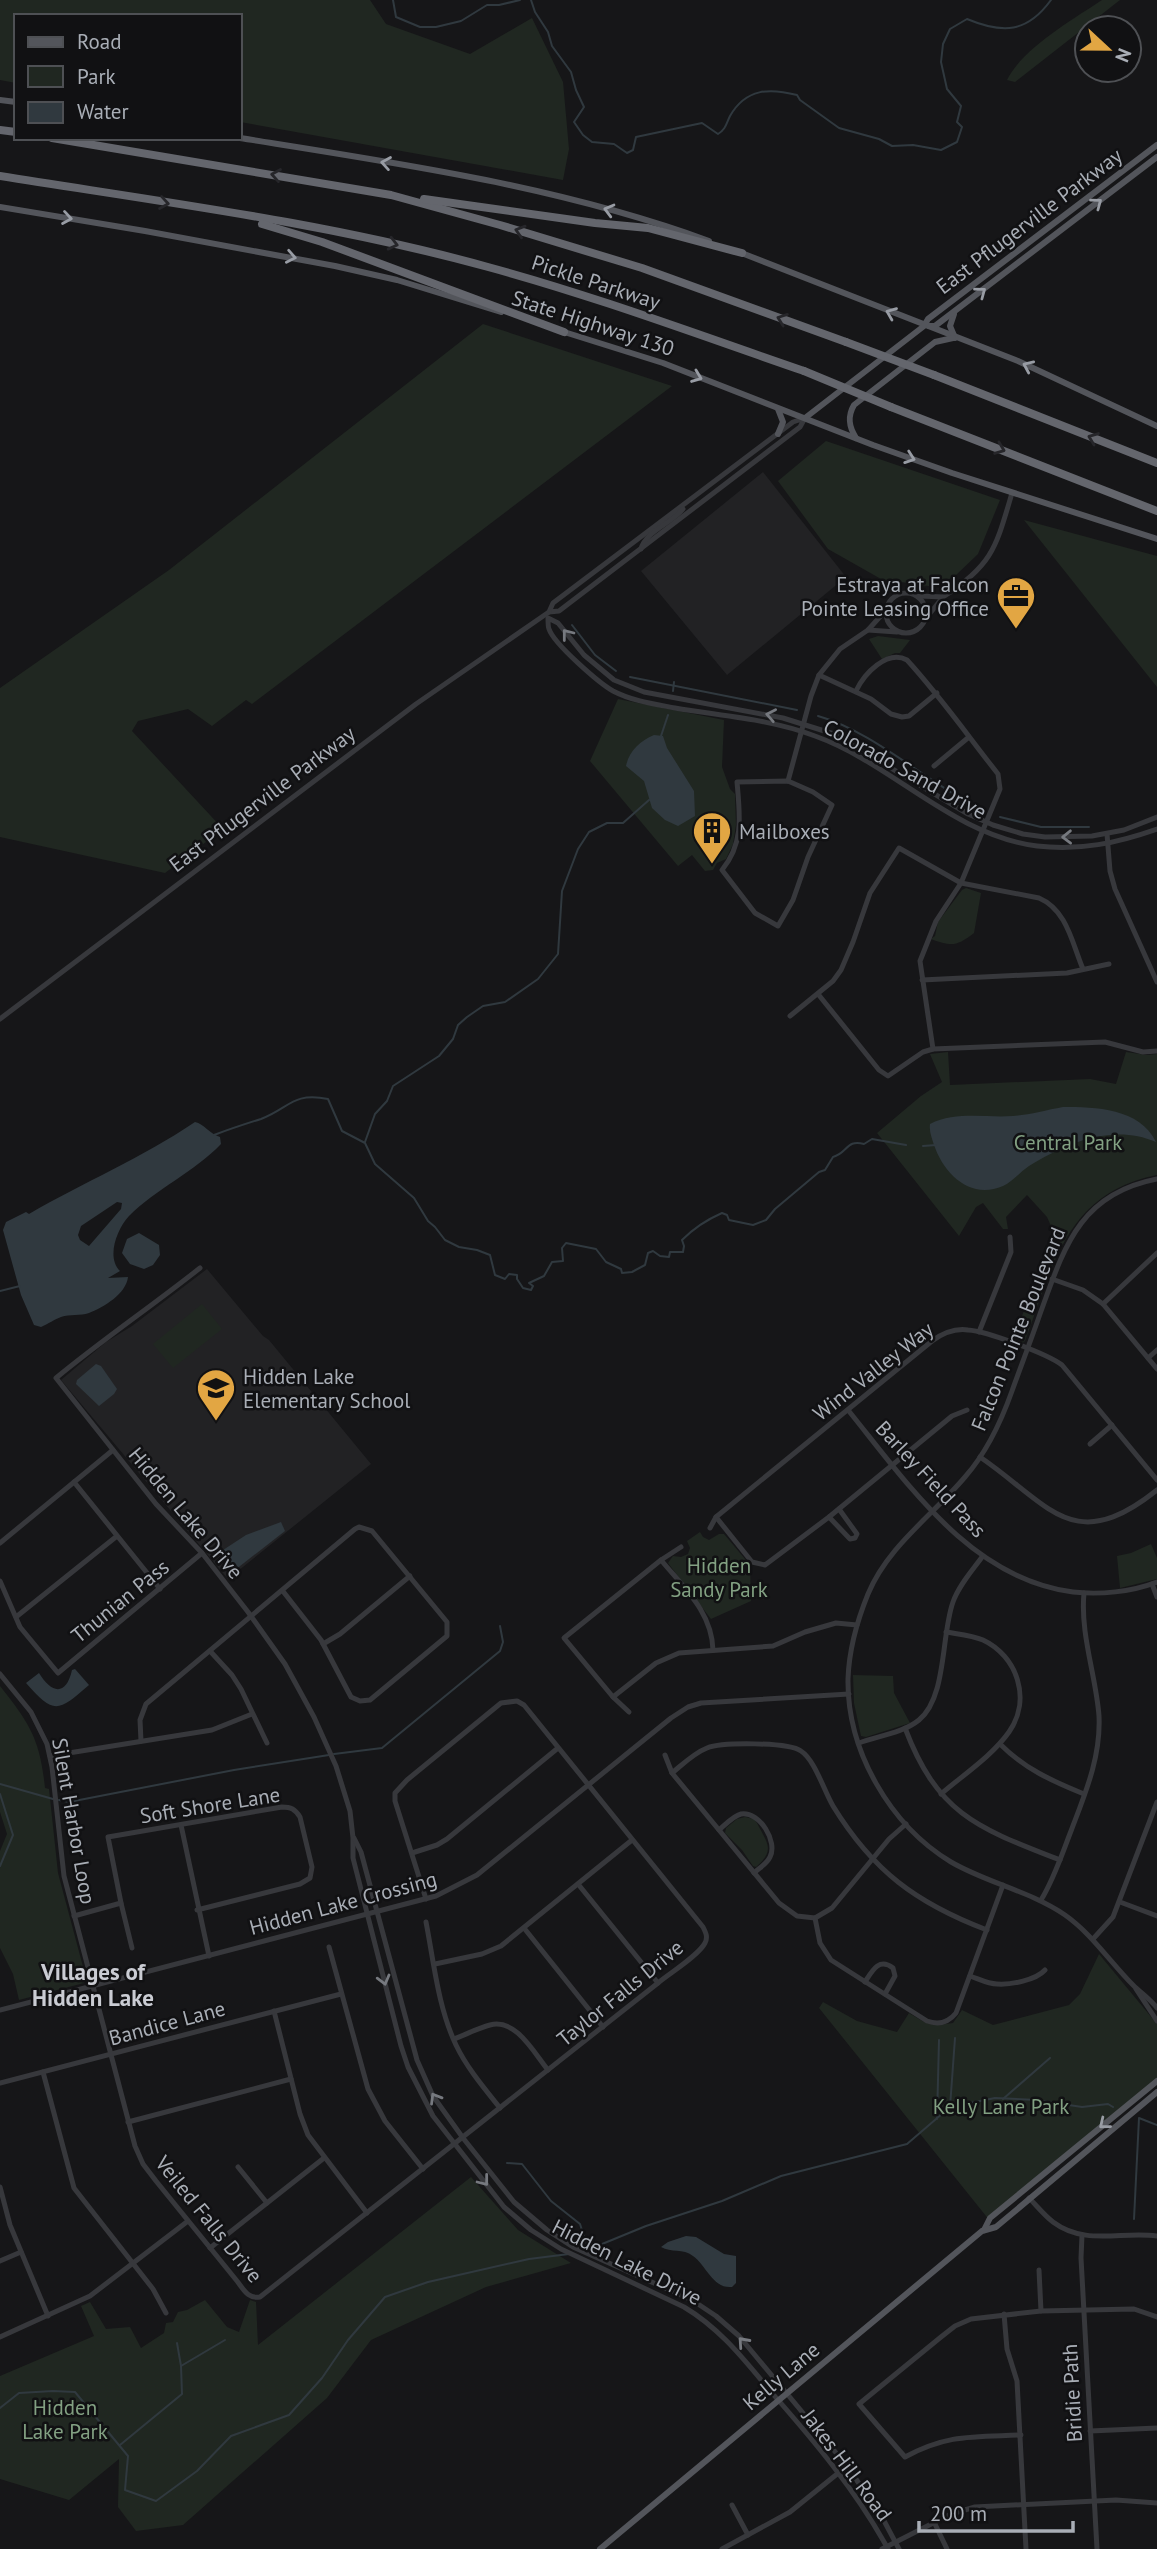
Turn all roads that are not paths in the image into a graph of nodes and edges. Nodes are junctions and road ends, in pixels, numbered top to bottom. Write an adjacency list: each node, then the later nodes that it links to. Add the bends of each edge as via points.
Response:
1 (242, 138): 11 (main road, one-way to 1, via 607,209 496,182)
2 (64, 140): 6 (highway, Pickle Parkway, one-way to 2)
3 (1157, 145): 9 (main road, East Pflugerville Parkway)
4 (1157, 157): 10 (main road, East Pflugerville Parkway, one-way to 4)
5 (0, 176): 8 (highway, Pickle Parkway, one-way to 8)
6 (391, 195): 11 (highway, via 648,228); 21 (highway, Pickle Parkway, one-way to 6, bridge, via 642,268)
7 (0, 207): 14 (main road, State Highway 130, one-way to 14, via 358,271)
8 (229, 213): 14 (highway, via 322,242); 24 (highway, Pickle Parkway, one-way to 24, bridge, via 374,239 622,307 804,372)
9 (1037, 236): 10 (main road); 13 (main road, East Pflugerville Parkway)
10 (1043, 244): 12 (main road, East Pflugerville Parkway, one-way to 10)
11 (741, 253): 13 (main road, one-way to 11)
12 (957, 310): 13 (main road, East Pflugerville Parkway, via 935,326); 15 (main road, via 950,323)
13 (924, 326): 15 (main road); 17 (main road, East Pflugerville Parkway)
14 (564, 332): 16 (main road, State Highway 130, one-way to 16, via 663,363)
15 (955, 338): 18 (main road, one-way to 15, via 1018,361); 20 (main road, via 935,342 854,405 849,425)
16 (777, 407): 17 (main road, State Highway 130); 19 (main road, via 783,422)
17 (805, 418): 19 (street, East Pflugerville Parkway); 20 (main road, State Highway 130); 26 (street, East Pflugerville Parkway, via 800,427)
18 (1157, 426)
19 (778, 434): 23 (street, East Pflugerville Parkway)
20 (856, 439): 22 (main road, State Highway 130, one-way to 22)
21 (1157, 463)
22 (1012, 493): 25 (main road, State Highway 130); 28 (street, via 996,544 984,564 970,580)
23 (689, 501): 26 (street, via 645,540); 30 (street, East Pflugerville Parkway, via 553,603)
24 (1157, 511)
25 (1157, 539)
26 (641, 550): 30 (street, East Pflugerville Parkway)
27 (917, 596): 28 (street); 29 (street, via 899,594); 31 (street, via 925,604)
28 (943, 597): 31 (street)
29 (886, 610): 32 (street); 33 (street, via 888,622)
30 (548, 615): 37 (street, Colorado Sand Drive, one-way to 30, via 629,687 600,671); 38 (street, Colorado Sand Drive, via 549,630 575,661 615,692 656,705); 57 (street, East Pflugerville Parkway, via 416,704)
31 (927, 617): 33 (street, via 916,632)
32 (868, 631): 33 (street); 34 (street, via 846,643)
33 (897, 632)
34 (820, 675): 35 (street); 37 (street)
35 (856, 691): 36 (street, via 902,717); 36 (street, via 868,672 892,656 901,656)
36 (937, 693): 39 (street)
37 (803, 723): 38 (street); 43 (street, Colorado Sand Drive, via 848,741)
38 (801, 731): 41 (street); 45 (street, Colorado Sand Drive, via 856,755)
39 (969, 737): 40 (street); 43 (street, via 1001,781)
40 (934, 766)
41 (788, 781): 41 (street, via 832,805 778,926 755,913 722,870 732,858 740,833 737,782)
42 (1157, 817): 46 (street, Colorado Sand Drive)
43 (986, 822): 45 (street); 46 (street, Colorado Sand Drive, one-way to 43, via 1045,837)
44 (1157, 829): 47 (street, Colorado Sand Drive)
45 (983, 831): 47 (street, Colorado Sand Drive, via 1037,846); 48 (street)
46 (1107, 834): 47 (street)
47 (1107, 845): 50 (street, via 1115,889)
48 (961, 883): 52 (street, via 1051,904 1062,917); 53 (street, via 926,941 920,961); 55 (street, via 899,848 870,893 841,970)
49 (1157, 957): 50 (street)
50 (1147, 961): 54 (street)
51 (1109, 964): 52 (street)
52 (1083, 969): 53 (street)
53 (922, 979): 58 (street)
54 (1157, 982)
55 (818, 994): 56 (street); 58 (street, via 888,1076)
56 (790, 1016)
57 (0, 1019)
58 (933, 1049): 59 (street, via 1105,1042)
59 (1157, 1051)
60 (1157, 1179): 64 (street, Falcon Pointe Boulevard, via 1113,1194 1087,1214)
61 (1010, 1237): 66 (street, via 1011,1252)
62 (1157, 1253): 65 (street)
63 (200, 1268): 75 (street, Hidden Lake Drive, via 56,1378)
64 (1052, 1279): 65 (street, via 1083,1290); 67 (street, Falcon Pointe Boulevard)
65 (1103, 1304): 69 (street)
66 (979, 1332): 67 (street, Wind Valley Way); 71 (street, Wind Valley Way, via 969,1329 942,1334)
67 (1027, 1349): 73 (street, Wind Valley Way, via 1062,1365); 76 (street, Falcon Pointe Boulevard, via 1001,1420)
68 (1157, 1350): 69 (street)
69 (1148, 1358): 70 (street)
70 (1157, 1369)
71 (848, 1410): 77 (street, Barley Field Pass); 83 (street, Wind Valley Way)
72 (967, 1410): 77 (street, via 952,1416)
73 (1112, 1425): 74 (street); 78 (street, Wind Valley Way)
74 (1090, 1444)
75 (113, 1450): 79 (street); 89 (street, Hidden Lake Drive)
76 (980, 1457): 80 (street, via 1052,1512 1072,1520 1120,1516); 82 (street, Falcon Pointe Boulevard)
77 (892, 1465): 81 (street); 82 (street, Barley Field Pass)
78 (1157, 1480)
79 (74, 1482): 86 (street); 87 (street)
80 (1157, 1490)
81 (839, 1509): 84 (street); 84 (street, via 854,1527 855,1538 845,1536)
82 (933, 1510): 90 (street, Barley Field Pass); 101 (street, Falcon Pointe Boulevard, via 879,1572)
83 (716, 1517): 84 (street, via 752,1562 765,1565); 85 (street, Wind Valley Way)
84 (829, 1517)
85 (710, 1528)
86 (117, 1536): 95 (street); 99 (street)
87 (0, 1543)
88 (681, 1547): 91 (street)
89 (202, 1553): 95 (street, Thunian Pass); 100 (street, Hidden Lake Drive)
90 (982, 1557): 97 (street, Barley Field Pass, via 1039,1585); 102 (street, via 954,1599)
91 (661, 1560): 104 (street, via 703,1611 713,1635); 108 (street, via 564,1638)
92 (410, 1576): 96 (street, via 372,1531 359,1527); 103 (street); 103 (street, via 447,1622 449,1632 370,1700 351,1697)
93 (0, 1581): 99 (street)
94 (1155, 1583): 97 (street, Barley Field Pass); 98 (street)
95 (160, 1589): 99 (street, Thunian Pass, via 58,1673)
96 (282, 1591): 100 (street); 103 (street)
97 (1084, 1593): 122 (street, via 1099,1730 1096,1760)
98 (1157, 1597)
99 (16, 1617)
100 (252, 1617): 105 (street); 127 (street, Hidden Lake Drive, via 285,1664 322,1734 336,1766)
101 (857, 1625): 104 (street, via 835,1623 773,1646); 107 (street, Falcon Pointe Boulevard)
102 (946, 1632): 111 (street, via 932,1703 927,1713); 115 (street, via 992,1645 1014,1669 1019,1705 1011,1730)
103 (323, 1644)
104 (713, 1650): 108 (street, via 667,1657)
105 (210, 1651): 110 (street, via 232,1675); 112 (street, via 146,1704 140,1720)
106 (0, 1674): 118 (street, Silent Harbor Loop, via 38,1723)
107 (849, 1694): 114 (street, Falcon Pointe Boulevard); 120 (street, Hidden Lake Crossing, via 723,1700 688,1707)
108 (613, 1697): 109 (street)
109 (629, 1712)
110 (252, 1714): 112 (street, via 212,1730); 113 (street)
111 (905, 1728): 114 (street); 121 (street, via 922,1768)
112 (141, 1741): 118 (street)
113 (267, 1743)
114 (859, 1743): 124 (street, Falcon Pointe Boulevard, via 874,1779)
115 (1000, 1744): 121 (street); 122 (street, via 1042,1777)
116 (558, 1748): 120 (street, Taylor Falls Drive); 129 (street, via 447,1839); 129 (street, Taylor Falls Drive, via 524,1705 501,1703 398,1789 395,1801)
117 (665, 1755): 119 (street)
118 (50, 1756): 142 (street, Silent Harbor Loop, via 60,1858)
119 (672, 1773): 126 (street); 130 (street, via 697,1753 718,1745 799,1749)
120 (588, 1784): 128 (street, Taylor Falls Drive); 135 (street, Hidden Lake Crossing, via 466,1883)
121 (941, 1794): 131 (street, via 984,1828)
122 (1084, 1794): 131 (street)
123 (1157, 1802): 137 (street)
124 (906, 1824): 130 (street); 134 (street, Falcon Pointe Boulevard, via 950,1861)
125 (181, 1825): 138 (street, Soft Shore Lane, via 108,1837); 139 (street); 139 (street, Soft Shore Lane, via 290,1807 300,1817 312,1867 310,1878 300,1884)
126 (719, 1830): 132 (street); 132 (street, via 742,1814 761,1821 772,1850)
127 (354, 1838): 140 (street, Hidden Lake Drive); 141 (street, Hidden Lake Drive, via 353,1858)
128 (632, 1840): 133 (street); 156 (street, Taylor Falls Drive, via 706,1934 699,1950)
129 (412, 1853): 135 (street, Taylor Falls Drive)
130 (872, 1859): 144 (street, via 832,1908); 147 (street, via 919,1899)
131 (1060, 1860): 136 (street)
132 (754, 1873): 144 (street, via 786,1910)
133 (578, 1884): 146 (street); 156 (street)
134 (1003, 1885): 136 (street, Falcon Pointe Boulevard); 147 (street)
135 (426, 1899): 140 (street, Hidden Lake Crossing)
136 (1041, 1900): 148 (street, Falcon Pointe Boulevard)
137 (1120, 1902): 143 (street); 148 (street, via 1108,1925)
138 (121, 1903): 142 (street); 150 (street)
139 (197, 1910): 151 (street)
140 (376, 1912): 141 (street, Hidden Lake Crossing); 176 (street, Hidden Lake Drive, one-way to 140, via 433,2096 417,2060)
141 (367, 1914): 151 (street, Hidden Lake Crossing); 177 (street, Hidden Lake Drive, one-way to 177, via 408,2067 433,2116)
142 (74, 1916): 157 (street, Silent Harbor Loop)
143 (1157, 1916)
144 (815, 1917): 155 (street, via 824,1953)
145 (426, 1922): 152 (street)
146 (524, 1928): 152 (street, via 487,1952); 165 (street)
147 (987, 1930): 154 (street)
148 (1093, 1939): 158 (street, Falcon Pointe Boulevard)
149 (329, 1947): 159 (street)
150 (132, 1948)
151 (209, 1956): 157 (street, Hidden Lake Crossing)
152 (435, 1964): 166 (street)
153 (1045, 1970): 154 (street, via 998,1984)
154 (970, 1976): 160 (street, via 956,2013 945,2022 926,2021)
155 (864, 1982): 160 (street); 160 (street, via 878,1965 888,1964 895,1976)
156 (657, 1983): 165 (street, Taylor Falls Drive)
157 (92, 1986): 162 (street, Hidden Lake Crossing); 167 (street, Veiled Falls Drive)
158 (1134, 1986): 161 (street, Falcon Pointe Boulevard); 164 (street, Falcon Pointe Boulevard)
159 (341, 1994): 163 (street, Bandice Lane); 180 (street, via 373,2101)
160 (885, 1994)
161 (1157, 2008)
162 (0, 2010)
163 (274, 2011): 167 (street, Bandice Lane); 170 (street)
164 (1157, 2021)
165 (603, 2027): 168 (street, Taylor Falls Drive)
166 (454, 2039): 168 (street, via 491,2025 505,2025); 174 (street, via 468,2067)
167 (110, 2054): 169 (street, Bandice Lane); 175 (street, Veiled Falls Drive)
168 (548, 2070): 174 (street, Taylor Falls Drive)
169 (43, 2072): 172 (street, Bandice Lane); 192 (street, via 74,2188)
170 (291, 2080): 175 (street); 178 (street, via 304,2126)
171 (1157, 2081): 186 (main road, Kelly Lane, one-way to 186, via 990,2218)
172 (0, 2083)
173 (1157, 2092): 182 (main road, Kelly Lane)
174 (500, 2108): 176 (street, Taylor Falls Drive)
175 (128, 2122): 185 (street, Veiled Falls Drive, via 142,2164)
176 (463, 2138): 177 (street, Veiled Falls Drive); 201 (street, Hidden Lake Drive, one-way to 176, via 739,2336 716,2316 674,2291 560,2240 514,2202)
177 (455, 2144): 180 (street, Veiled Falls Drive); 202 (street, Hidden Lake Drive, one-way to 202, via 504,2207 531,2230 700,2317 739,2352)
178 (324, 2158): 183 (street); 184 (street)
179 (238, 2167): 183 (street)
180 (423, 2169): 184 (street, Veiled Falls Drive)
181 (0, 2188): 190 (street)
182 (1029, 2198): 186 (main road, Kelly Lane, via 996,2227); 187 (street, via 1060,2227)
183 (267, 2203): 189 (street)
184 (368, 2213): 189 (street, Veiled Falls Drive, via 260,2297 248,2295)
185 (188, 2221): 189 (street, Veiled Falls Drive); 192 (street)
186 (984, 2230): 201 (main road, Kelly Lane)
187 (1082, 2235): 188 (street); 194 (street, Bridie Path)
188 (1157, 2236)
189 (210, 2248)
190 (21, 2252): 191 (street); 198 (street)
191 (0, 2261)
192 (133, 2265): 196 (street); 198 (street, via 90,2296)
193 (1039, 2270): 195 (street)
194 (1084, 2310): 195 (street); 199 (street, via 1134,2309); 204 (street, Bridie Path)
195 (1041, 2311): 197 (street)
196 (166, 2314)
197 (1004, 2314): 205 (street, via 1007,2349 1017,2381); 205 (street, via 955,2326 859,2404 905,2457 950,2438)
198 (48, 2316): 200 (street)
199 (1157, 2317)
200 (0, 2337)
201 (787, 2394): 202 (main road, Kelly Lane); 206 (street, Jakes Hill Road)
202 (779, 2401): 207 (street, Jakes Hill Road); 216 (main road, Kelly Lane)
203 (1157, 2428): 204 (street)
204 (1090, 2431): 208 (street, Bridie Path)
205 (1021, 2435): 211 (street)
206 (847, 2466): 207 (street); 214 (street, Jakes Hill Road)
207 (839, 2473): 213 (street, via 790,2512); 215 (street, Jakes Hill Road)
208 (1093, 2501): 209 (street); 211 (street); 221 (street, Bridie Path)
209 (1157, 2503)
210 (732, 2505): 213 (street)
211 (1023, 2505): 212 (street, via 965,2509); 220 (street)
212 (934, 2522): 214 (street); 219 (street)
213 (748, 2535): 217 (street)
214 (895, 2542): 215 (street); 218 (street, Jakes Hill Road)
215 (885, 2548)
216 (600, 2549)
217 (722, 2549)
218 (899, 2549)
219 (947, 2549)
220 (1026, 2549)
221 (1097, 2549)

